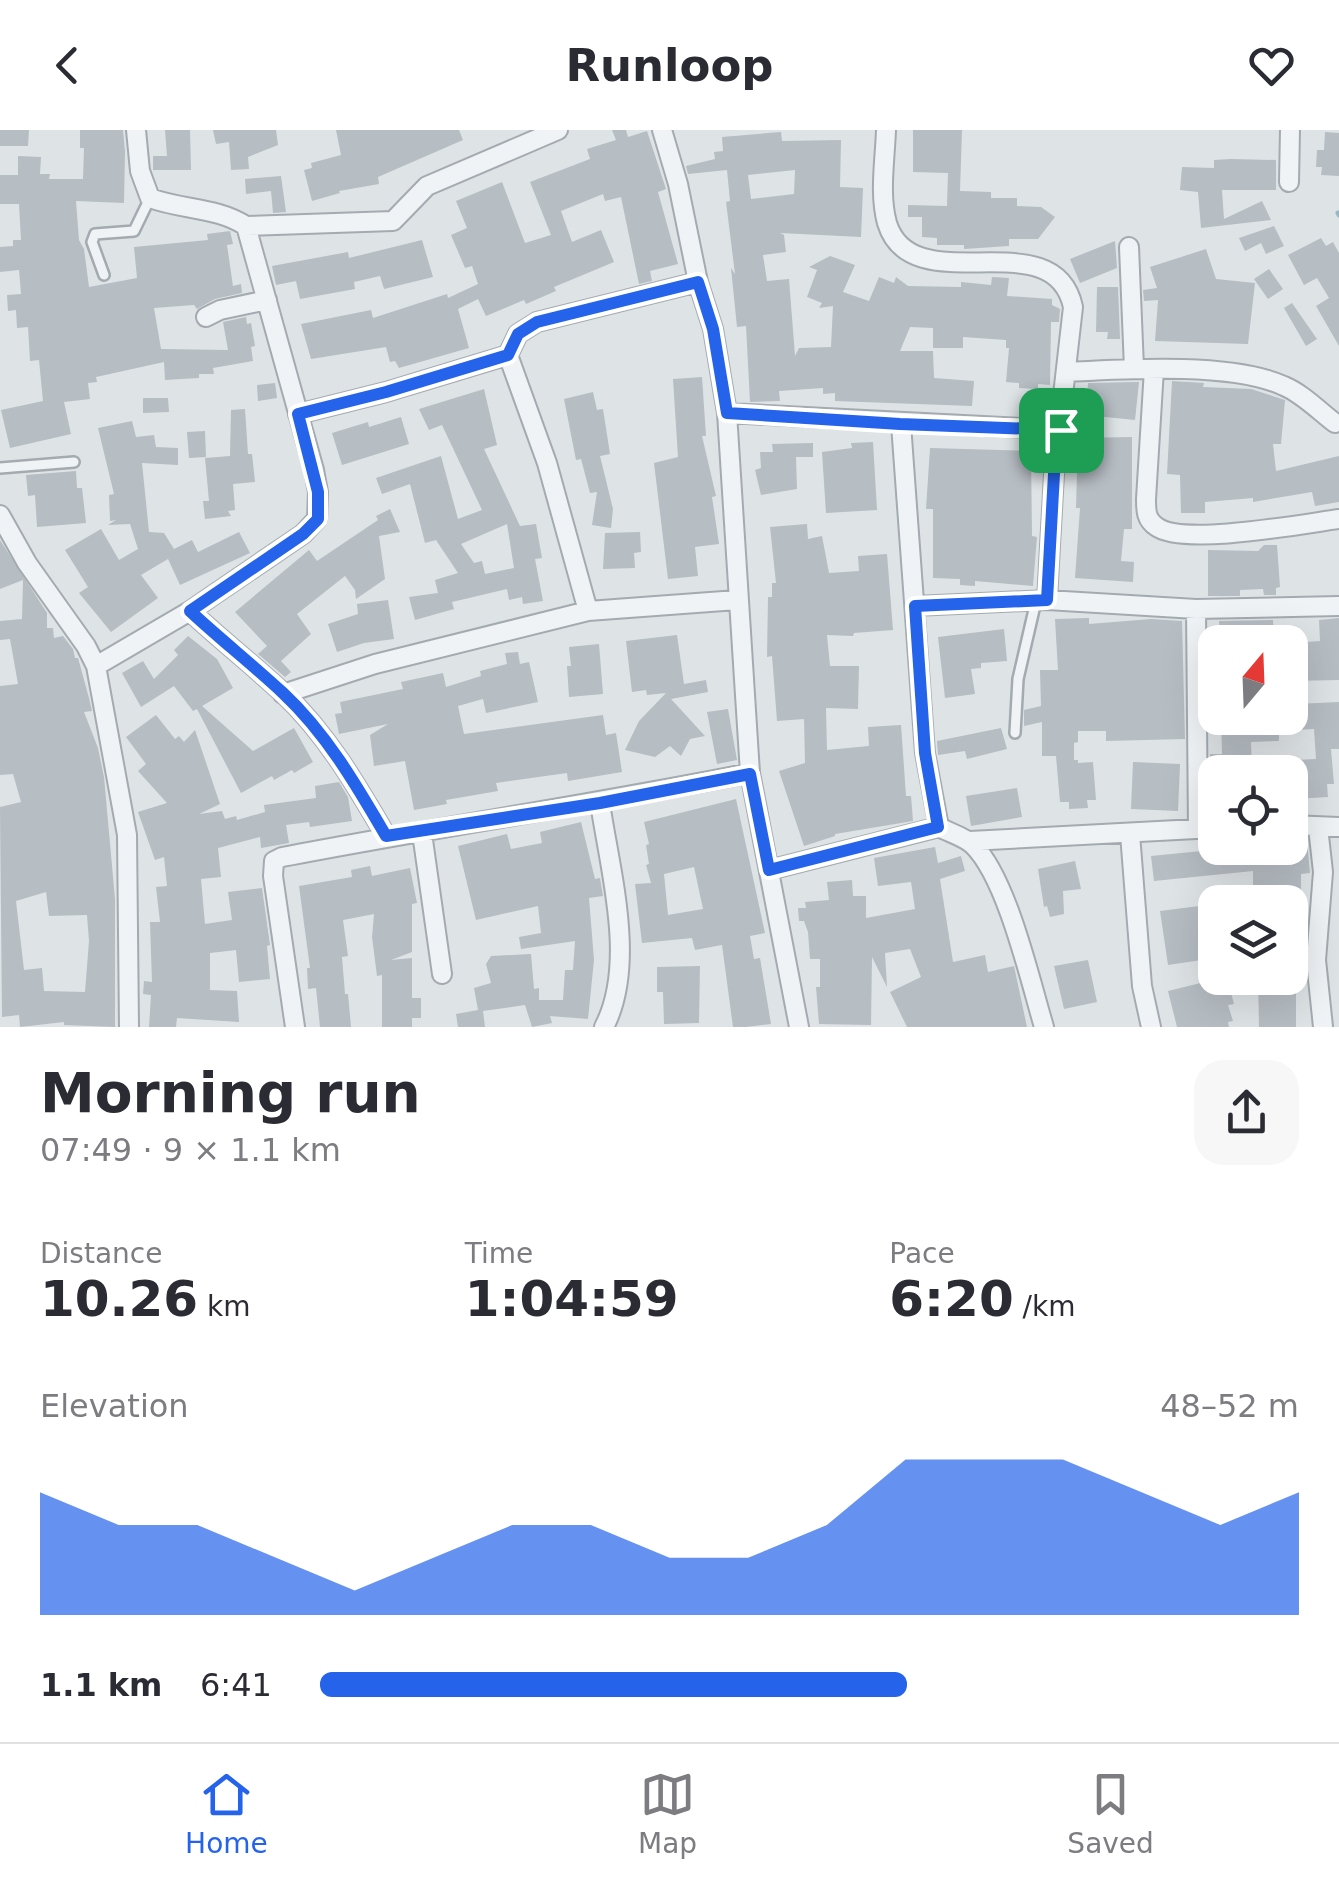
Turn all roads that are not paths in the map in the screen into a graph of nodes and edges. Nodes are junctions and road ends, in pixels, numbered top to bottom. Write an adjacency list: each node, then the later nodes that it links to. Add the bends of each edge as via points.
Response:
1 (136, 130): 7 (street)
2 (558, 130): 8 (street, via 427,186 394,222)
3 (662, 130): 11 (street)
4 (886, 130): 17 (street, via 883,204 898,244 924,260 1013,263 1052,275 1070,293 1073,307)
5 (1290, 130): 6 (street)
6 (1289, 182)
7 (150, 198): 8 (street); 10 (lane, via 134,230 93,238)
8 (246, 226): 12 (street)
9 (1129, 246): 15 (street)
10 (104, 275)
11 (698, 282): 14 (street, via 537,322 518,334); 18 (street)
12 (266, 300): 13 (street); 19 (street)
13 (206, 317)
14 (508, 355): 19 (street); 33 (street, via 547,463)
15 (1134, 368): 16 (street); 17 (street)
16 (1154, 369): 20 (street, via 1255,375 1290,388); 26 (street, via 1146,513 1156,527 1185,536)
17 (1067, 372): 22 (street)
18 (727, 413): 21 (street); 27 (street)
19 (298, 414): 32 (street, via 318,492 318,519)
20 (1335, 423)
21 (900, 424): 22 (street); 29 (street)
22 (1061, 430): 28 (street)
23 (74, 462): 24 (lane)
24 (0, 468)
25 (0, 515): 34 (street)
26 (1339, 520)
27 (737, 600): 33 (street); 38 (street)
28 (1042, 601): 29 (street); 31 (street); 36 (lane, via 1018,678)
29 (915, 606): 41 (street, via 925,753)
30 (1339, 606): 31 (street)
31 (1196, 608): 37 (street)
32 (190, 611): 34 (street); 35 (street)
33 (588, 612): 35 (street, via 375,664)
34 (96, 666): 51 (street, via 126,835)
35 (283, 694): 47 (street, via 315,728)
36 (1015, 733)
37 (1203, 755)
38 (750, 774): 39 (street); 49 (street)
39 (600, 803): 45 (street); 53 (street, via 621,975)
40 (1308, 826): 42 (street)
41 (938, 827): 48 (street); 49 (street)
42 (1318, 827): 43 (street); 57 (street)
43 (1339, 827)
44 (1198, 830): 46 (street)
45 (422, 833): 47 (street); 50 (street)
46 (1130, 834): 48 (street); 56 (street, via 1142,986)
47 (386, 836): 52 (street, via 274,861)
48 (970, 841): 55 (street, via 1010,918)
49 (769, 870): 54 (street)
50 (442, 974)
51 (130, 1027)
52 (295, 1027)
53 (604, 1027)
54 (799, 1027)
55 (1044, 1027)
56 (1152, 1027)
57 (1322, 1027)

